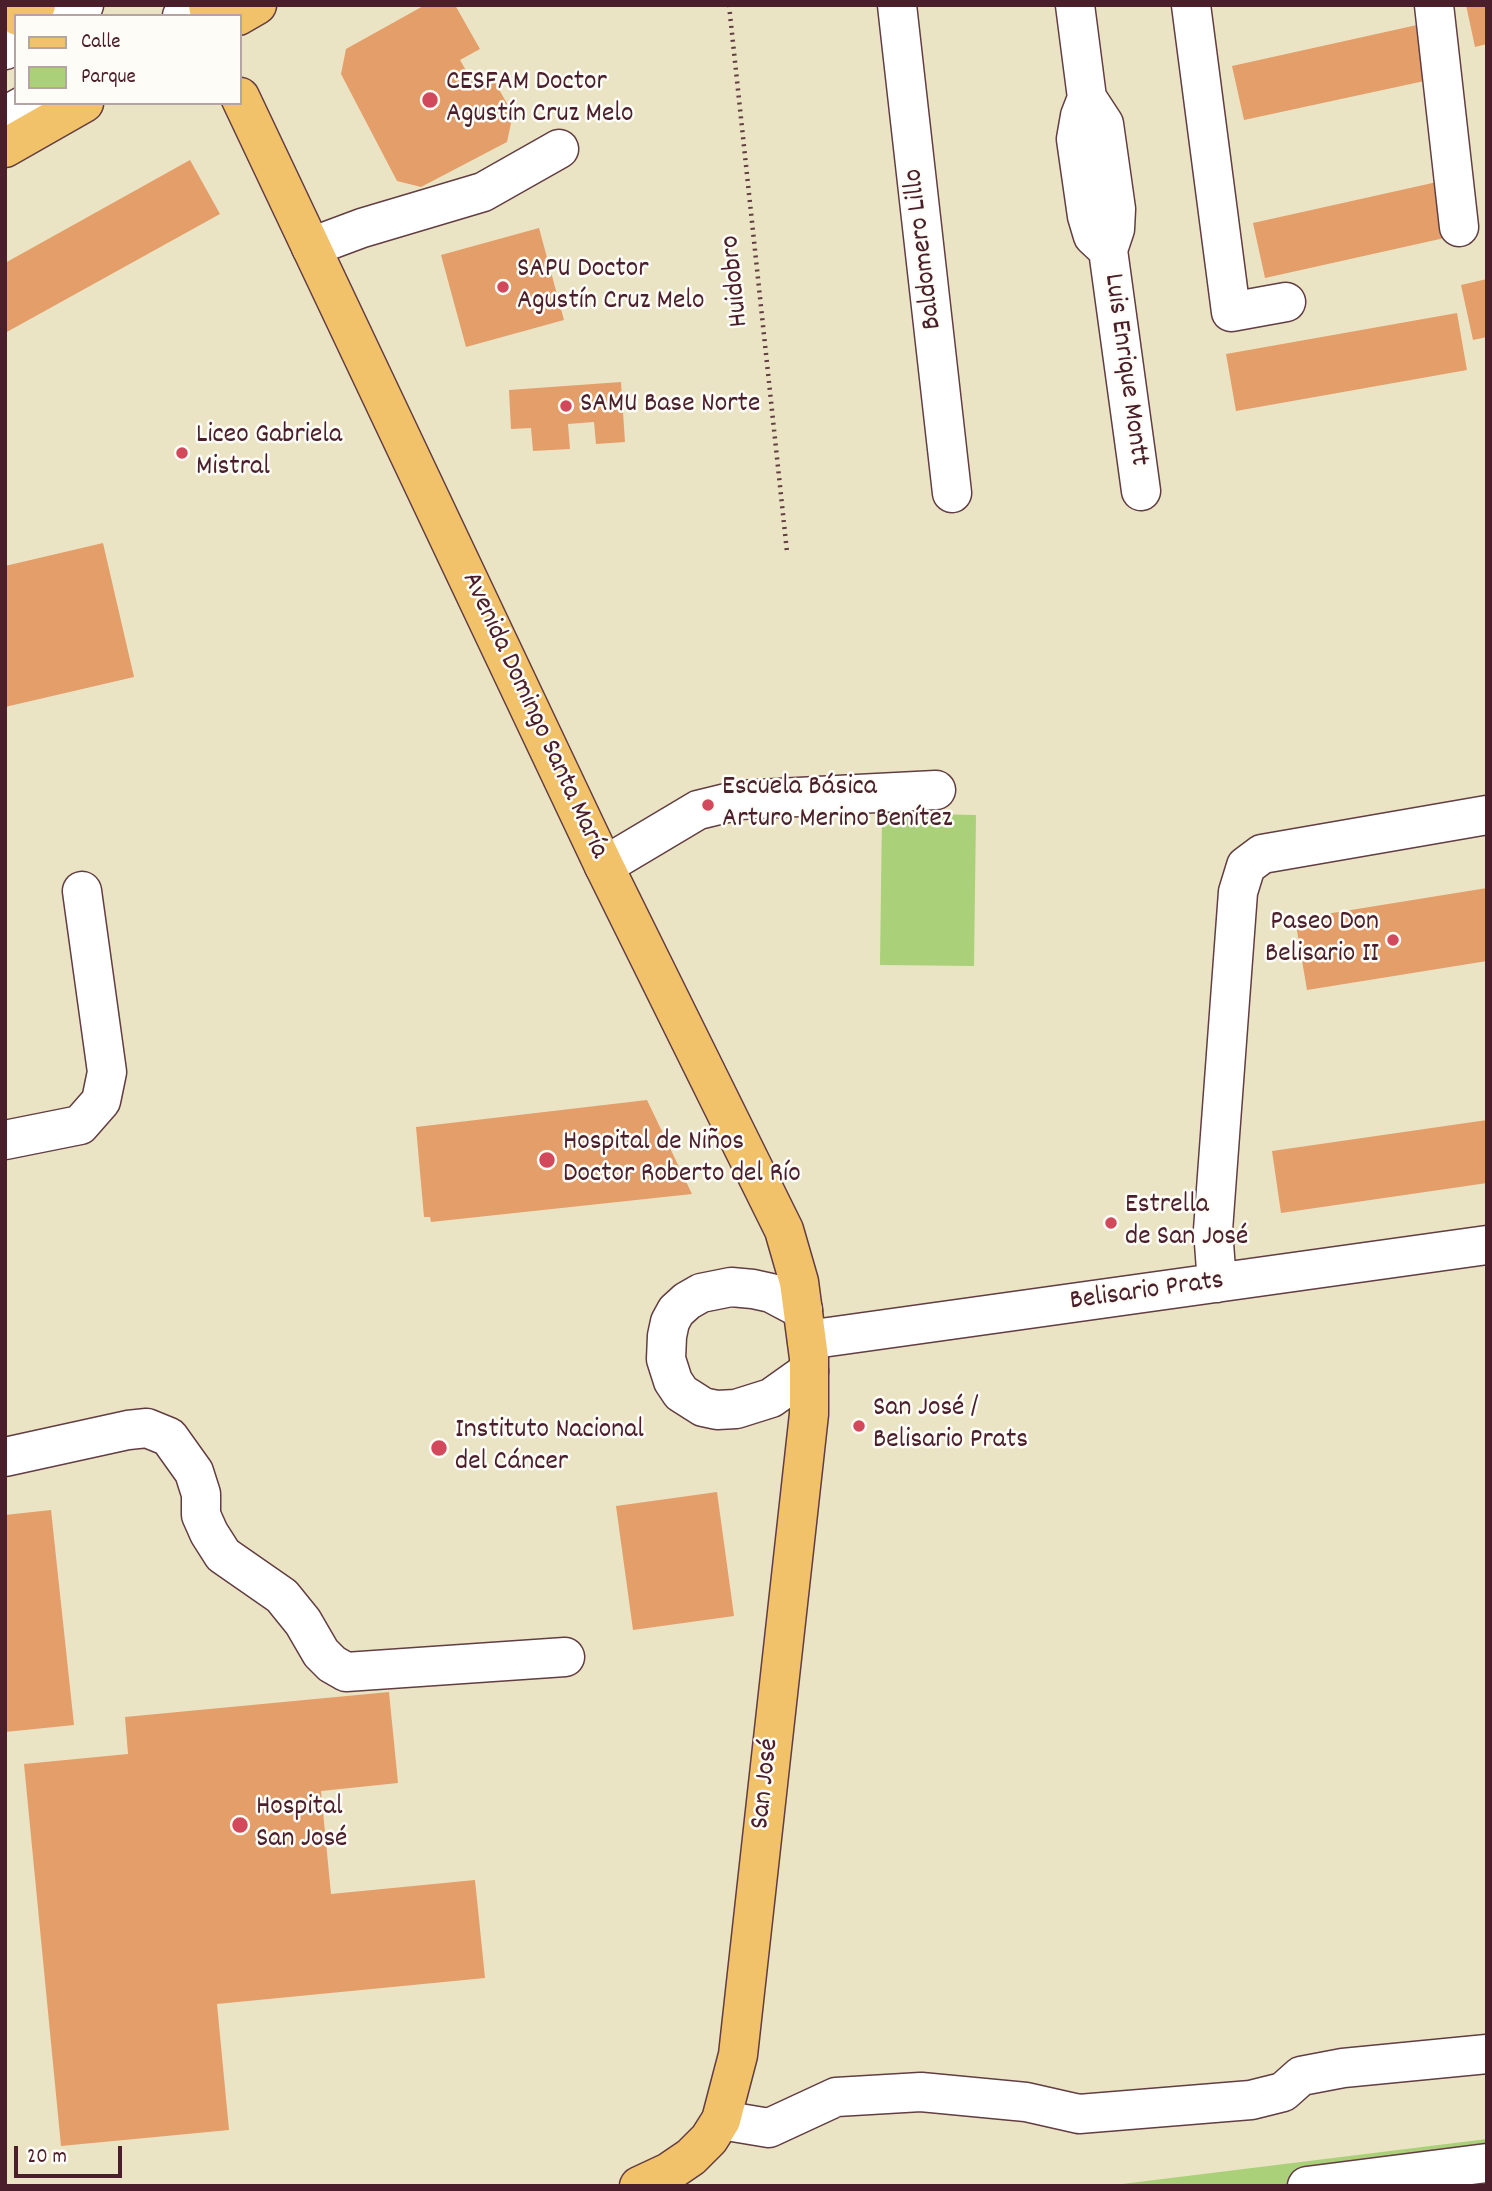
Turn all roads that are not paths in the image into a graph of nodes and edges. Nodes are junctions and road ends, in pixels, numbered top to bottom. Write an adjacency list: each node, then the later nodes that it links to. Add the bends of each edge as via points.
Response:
1 (36, 5): 8 (main road)
2 (201, 5): 9 (street)
3 (257, 5): 10 (main road)
4 (897, 5): 21 (street, Baldomero Lillo)
5 (1074, 5): 20 (street, Luis Enrique Montt, via 1087,98 1106,133 1116,209 1108,250)
6 (1191, 5): 19 (street, via 1231,312)
7 (1434, 5): 17 (street)
8 (20, 14)
9 (185, 14)
10 (241, 14)
11 (242, 101): 18 (main road, Avenida Domingo Santa María)
12 (24, 105): 14 (street)
13 (80, 105): 15 (main road)
14 (5, 116)
15 (5, 148)
16 (559, 149): 18 (street, via 483,192)
17 (1459, 227)
18 (311, 247): 24 (main road, Avenida Domingo Santa María)
19 (1286, 302)
20 (1141, 491)
21 (953, 493)
22 (936, 790): 24 (street, via 739,800 698,810)
23 (1487, 815): 28 (street, via 1262,854 1245,866 1238,892 1213,1230)
24 (604, 866): 29 (main road, Avenida Domingo Santa María, via 784,1230 799,1282)
25 (82, 891): 26 (street, via 107,1072 101,1101 80,1125)
26 (5, 1140)
27 (1487, 1245): 28 (street, Belisario Prats)
28 (1217, 1283): 29 (street, Belisario Prats)
29 (806, 1340): 33 (main road, San José, via 809,1414 738,2055)
30 (5, 1457): 31 (street, via 128,1430 147,1428 169,1437 194,1472 201,1515 223,1555 282,1596 321,1653 346,1672)
31 (565, 1657)
32 (1487, 2054): 33 (street, via 1343,2068 1301,2077 1283,2092 1251,2100 1079,2114 1026,2102 921,2092 836,2096 769,2128)
33 (721, 2120): 36 (main road, San José, via 691,2158)
34 (1487, 2163): 35 (street)
35 (1441, 2177): 37 (street)
36 (639, 2186)
37 (1307, 2186)

